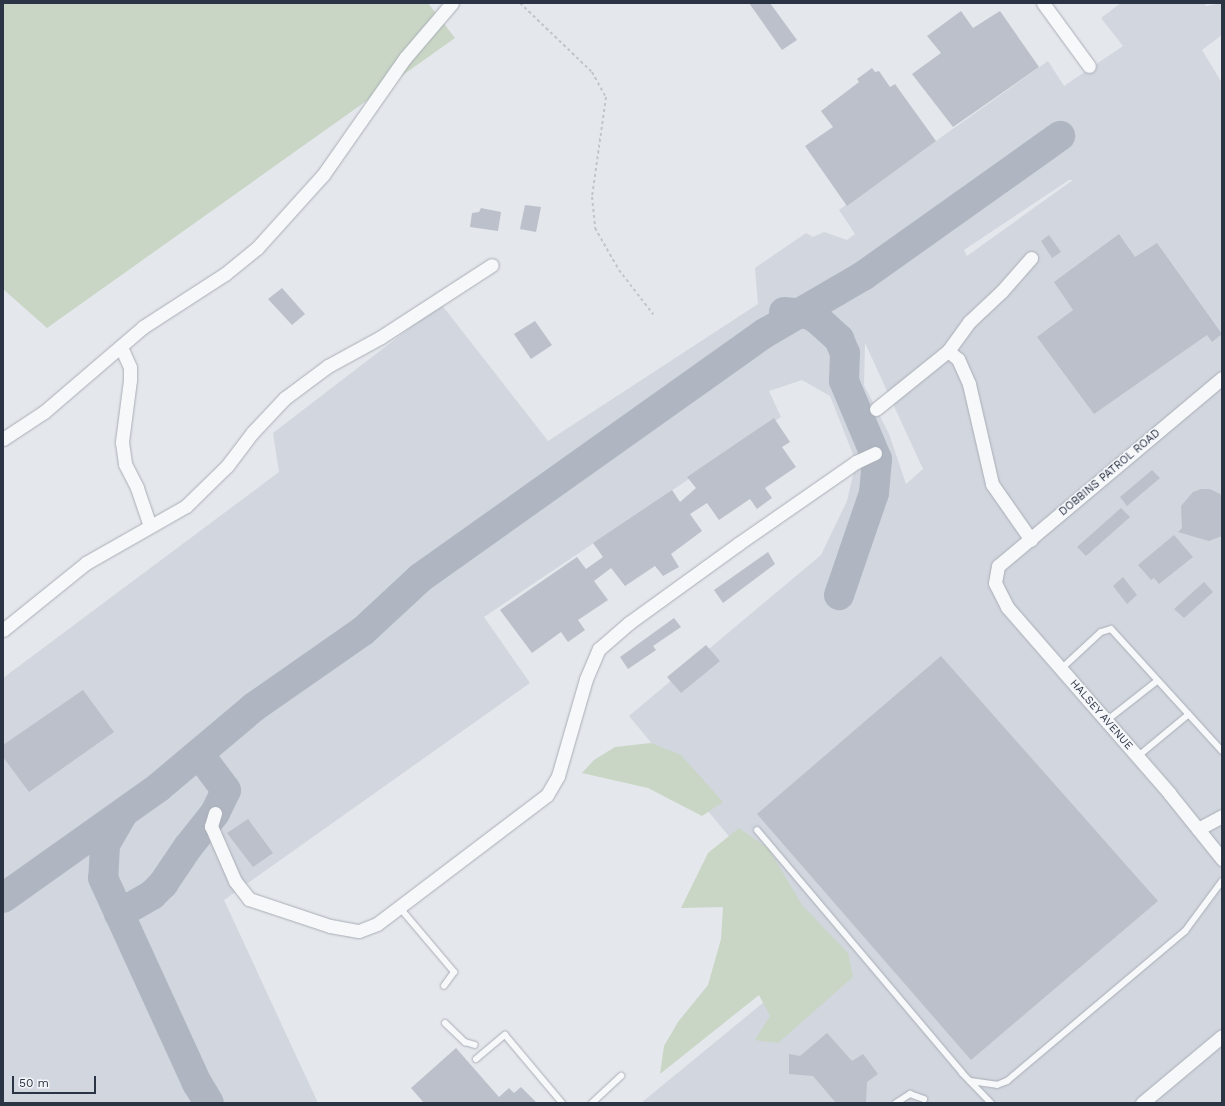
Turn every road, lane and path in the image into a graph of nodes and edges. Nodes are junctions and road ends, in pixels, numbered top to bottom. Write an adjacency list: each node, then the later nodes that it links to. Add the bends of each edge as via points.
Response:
1 (452, 3): 8 (street, via 405,58 323,175 257,248 225,274 143,327)
2 (520, 3): 7 (path, via 592,72 606,97 592,196 595,228 620,270)
3 (1043, 3): 4 (street)
4 (1090, 66)
5 (1031, 258): 9 (street, via 1002,291 969,322)
6 (492, 265): 14 (street, via 381,337 328,366 285,398 201,494 186,506)
7 (653, 314)
8 (121, 347): 12 (street, via 44,412); 14 (street, via 130,367 122,442 125,464 138,488)
9 (948, 351): 11 (street); 15 (street, via 958,359 969,384 992,484)
10 (1222, 378): 15 (street, DOBBINS PATROL ROAD)
11 (876, 409)
12 (3, 439)
13 (875, 453): 30 (street, via 856,462 738,544 629,623 599,649 586,679 558,776 547,795)
14 (150, 526): 17 (street, via 86,563)
15 (1031, 540): 16 (street, DOBBINS PATROL ROAD)
16 (998, 566): 18 (street, HALSEY AVENUE, via 995,583 998,595)
17 (3, 630)
18 (1061, 669): 19 (lane, via 1101,632 1111,628); 21 (street, HALSEY AVENUE)
19 (1156, 681): 20 (lane); 21 (lane)
20 (1189, 714): 22 (lane); 23 (lane)
21 (1106, 721): 23 (street, HALSEY AVENUE)
22 (1222, 751)
23 (1137, 757): 26 (street, HALSEY AVENUE)
24 (215, 813): 30 (street, via 211,826 235,881 249,899 330,926 359,931 377,924)
25 (1222, 816): 26 (street)
26 (1198, 829): 28 (street, HALSEY AVENUE)
27 (757, 830): 37 (lane)
28 (1222, 859)
29 (1222, 881): 37 (lane, via 1185,931 1007,1081 997,1085)
30 (400, 908): 31 (lane, via 454,972)
31 (444, 986)
32 (445, 1023): 34 (lane, via 465,1042)
33 (1222, 1036): 43 (street)
34 (475, 1045)
35 (476, 1059): 39 (lane, via 505,1035)
36 (621, 1076): 40 (lane)
37 (970, 1081): 42 (lane)
38 (924, 1099): 41 (lane, via 910,1094)
39 (562, 1103)
40 (592, 1103)
41 (896, 1103)
42 (991, 1103)
43 (1142, 1103)

